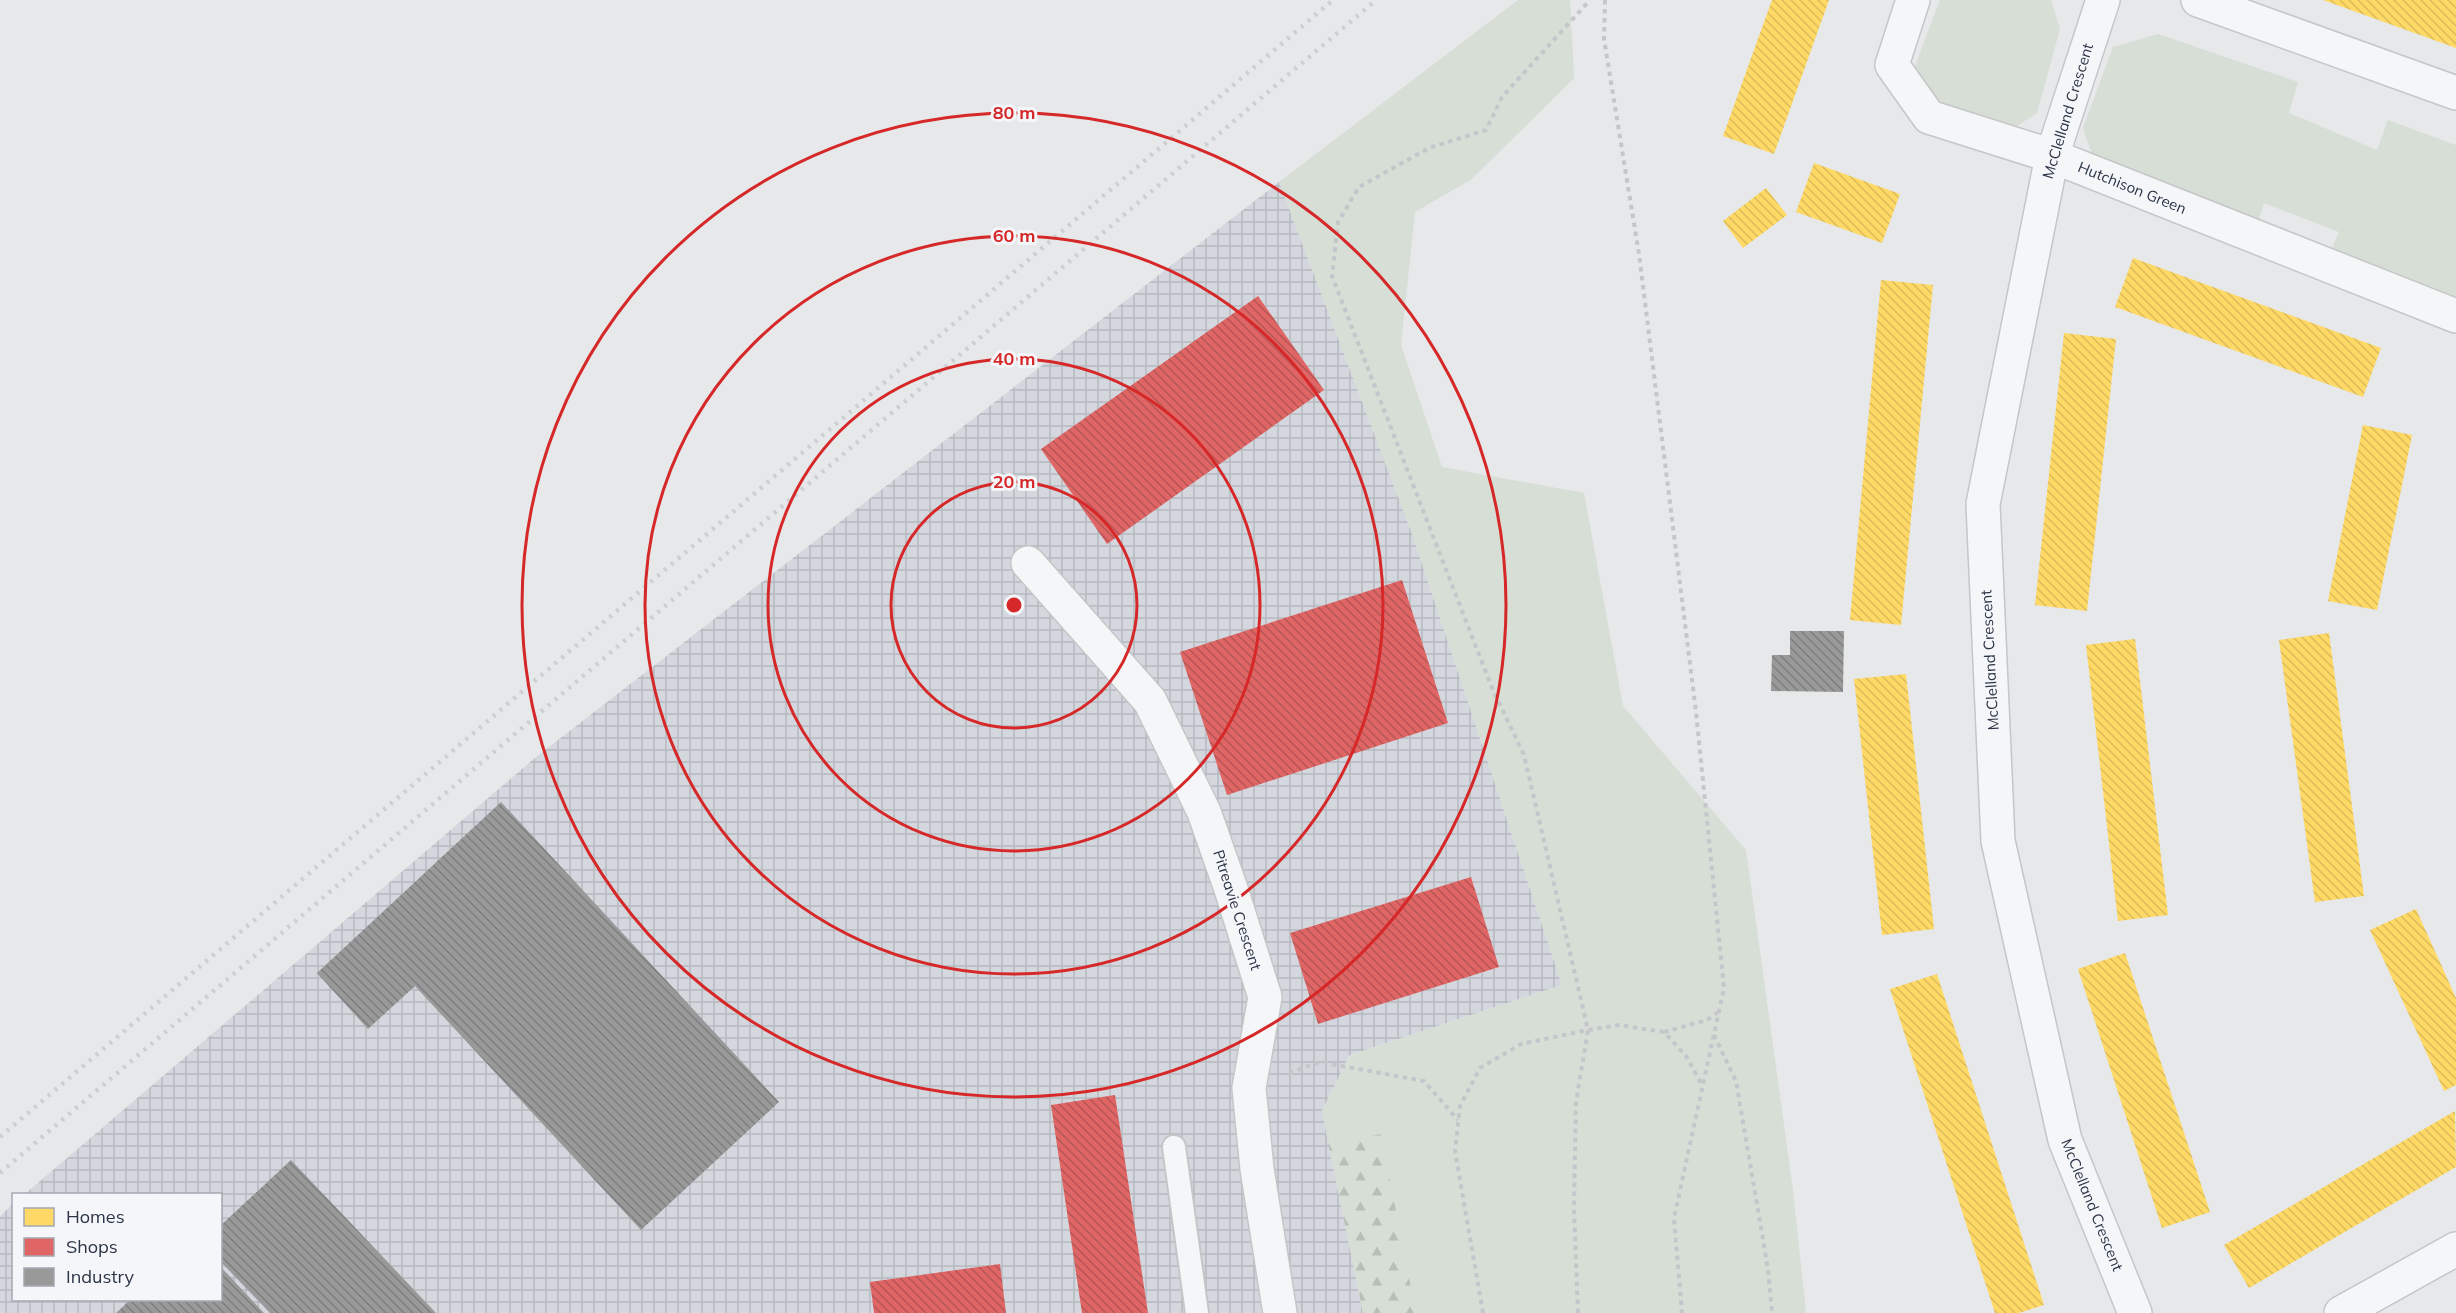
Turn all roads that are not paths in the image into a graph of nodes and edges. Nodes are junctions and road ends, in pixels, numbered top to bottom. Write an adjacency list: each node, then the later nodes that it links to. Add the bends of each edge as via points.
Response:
1 (1913, 0): 5 (street, Hutchison Green, via 1892,65 1929,117)
2 (2103, 0): 5 (street, McClelland Crescent)
3 (2198, 0): 4 (street)
4 (2456, 93)
5 (2052, 156): 6 (street, Hutchison Green); 12 (street, McClelland Crescent, via 1983,504 1998,841 2066,1140)
6 (2456, 316)
7 (1028, 563): 11 (street, Pitreavie Crescent, via 1150,701 1204,812 1231,889 1265,997 1249,1088 1257,1169)
8 (1174, 1147): 10 (lane)
9 (2456, 1249): 13 (street)
10 (1197, 1313)
11 (1280, 1313)
12 (2135, 1313)
13 (2341, 1313)

